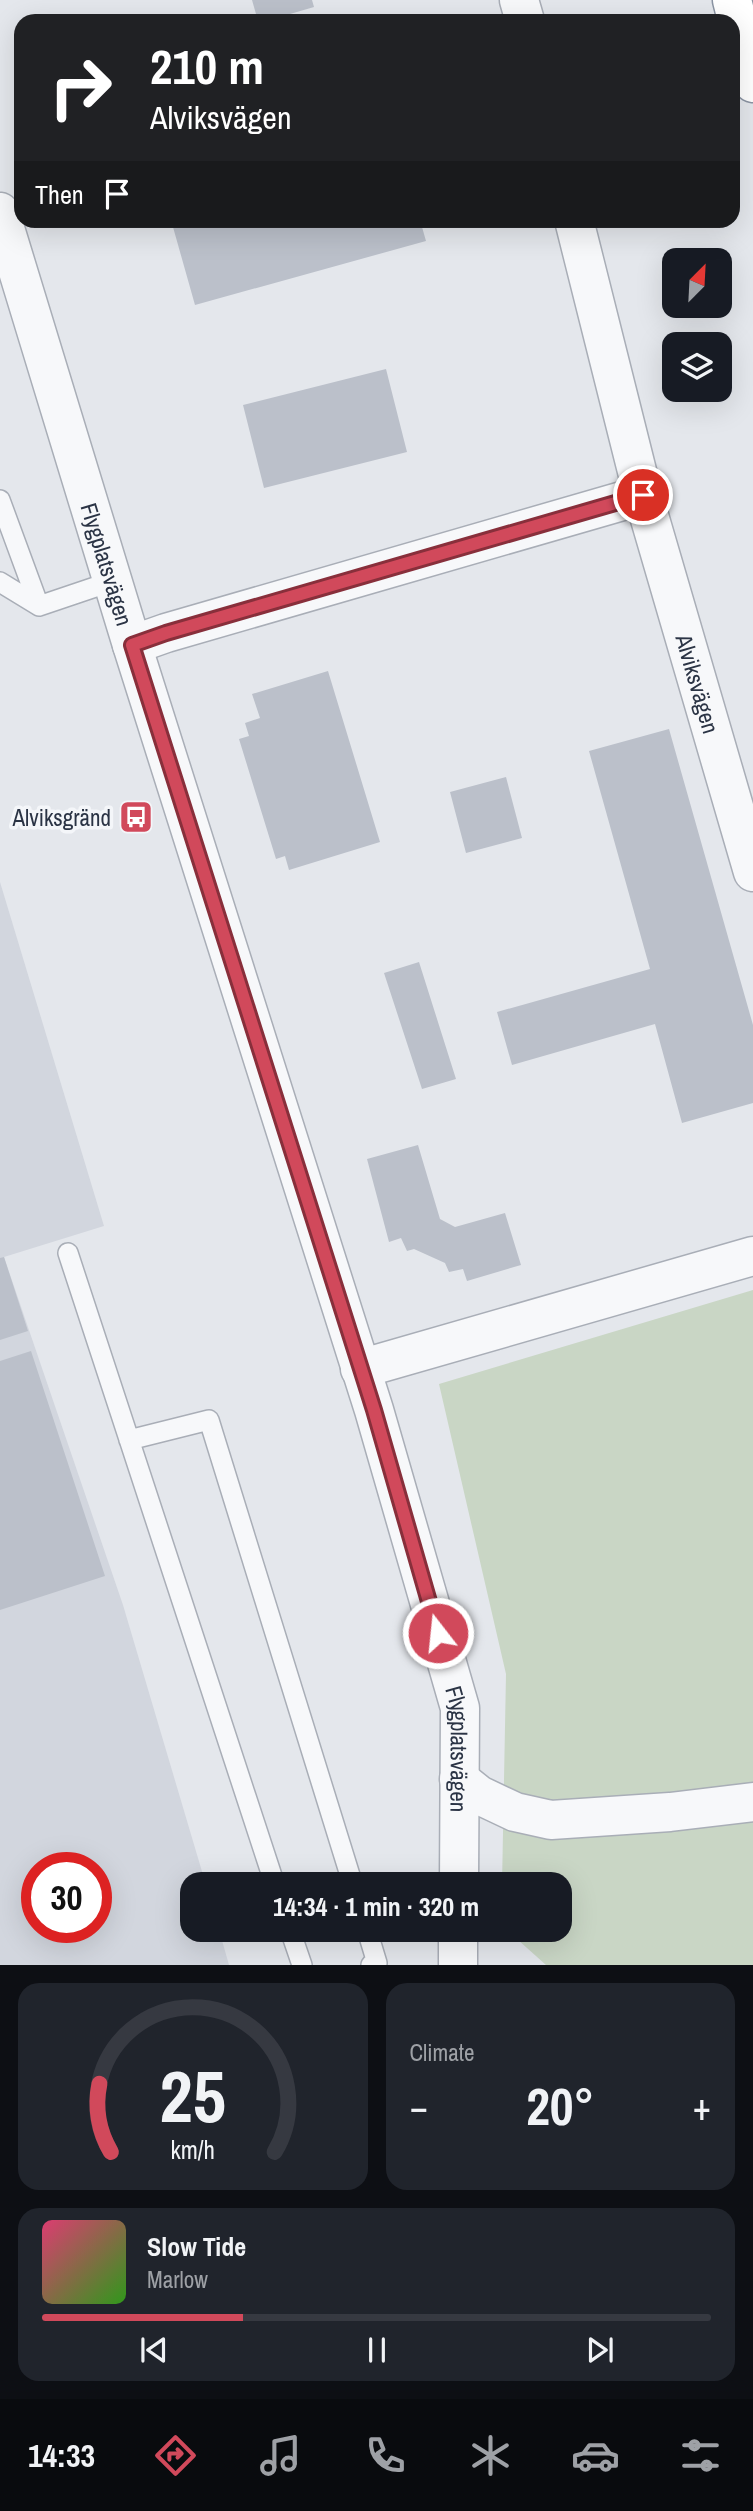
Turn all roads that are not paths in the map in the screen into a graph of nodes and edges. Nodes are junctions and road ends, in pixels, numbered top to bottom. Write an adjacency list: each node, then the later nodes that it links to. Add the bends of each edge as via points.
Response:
1 (740, 39): 2 (highway)
2 (753, 83)
3 (0, 212): 7 (street, Flygplatsvägen)
4 (576, 228): 5 (street, Alviksvägen)
5 (643, 495): 10 (street); 11 (street, Alviksvägen)
6 (0, 500): 9 (lane)
7 (113, 581): 9 (lane); 10 (street, Flygplatsvägen)
8 (0, 582): 9 (lane)
9 (39, 606)
10 (132, 645): 14 (street, Flygplatsvägen)
11 (753, 872)
12 (68, 1253): 15 (lane)
13 (753, 1256): 14 (street)
14 (360, 1369): 16 (street, Flygplatsvägen, via 460,1708)
15 (129, 1440): 18 (lane); 19 (lane, via 209,1420)
16 (459, 1779): 17 (street, via 479,1795 515,1812 551,1820); 20 (street, Flygplatsvägen)
17 (753, 1802)
18 (271, 1872)
19 (349, 1872)
20 (459, 1872)
21 (294, 1942): 23 (lane)
22 (371, 1942): 24 (lane, via 377,1963)
23 (302, 1965)
24 (371, 1965)

